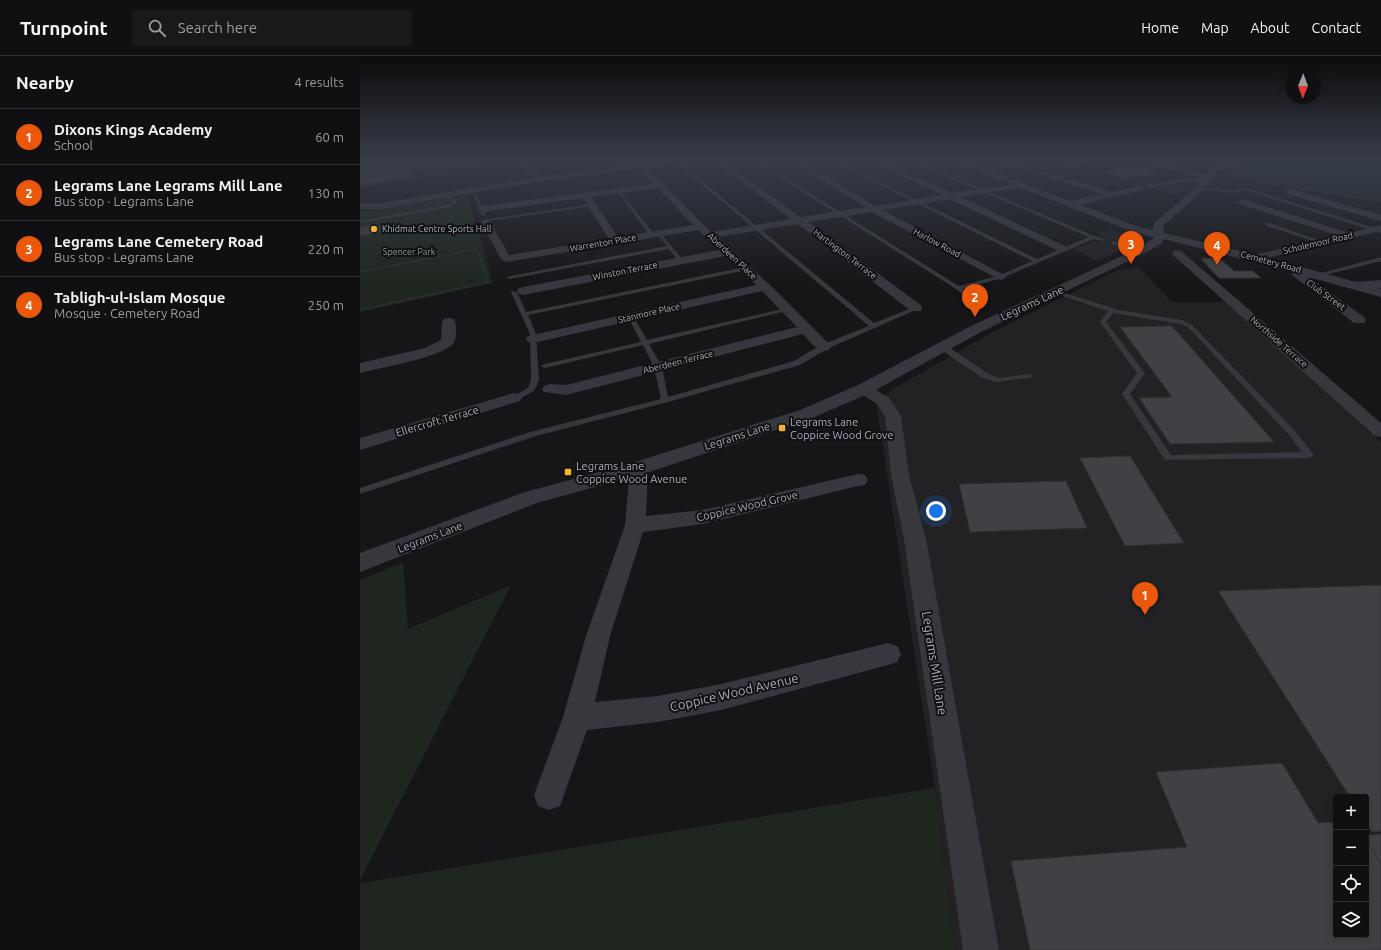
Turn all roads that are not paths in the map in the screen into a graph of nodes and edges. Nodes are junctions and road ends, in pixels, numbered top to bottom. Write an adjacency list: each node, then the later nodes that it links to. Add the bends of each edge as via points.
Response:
1 (412, 201): 24 (street, via 380,206)
2 (454, 201): 30 (lane, via 455,203 448,206)
3 (476, 201): 27 (lane)
4 (552, 201): 27 (street)
5 (589, 201): 23 (street)
6 (627, 201): 35 (lane)
7 (676, 201): 32 (street, Aberdeen Place)
8 (723, 201): 33 (lane)
9 (772, 201): 29 (street, Hartington Terrace)
10 (820, 201): 26 (lane)
11 (860, 201): 25 (street, Harlow Road)
12 (925, 201): 20 (street)
13 (962, 201): 45 (street)
14 (1008, 201): 38 (lane)
15 (1062, 201): 22 (street, Cemetery Road)
16 (1083, 201): 22 (street)
17 (1185, 201): 36 (street, via 1158,225)
18 (1283, 201): 34 (lane)
19 (1321, 201): 28 (street)
20 (918, 202): 25 (street); 52 (lane)
21 (1242, 202): 39 (street)
22 (1071, 204): 36 (street, Cemetery Road, via 1132,228)
23 (592, 205): 27 (lane, via 485,220); 41 (street)
24 (360, 206)
25 (874, 209): 26 (street); 57 (street, Harlow Road)
26 (841, 214): 29 (street); 61 (lane)
27 (483, 215): 41 (street, Warrenton Place, via 506,259)
28 (1381, 218)
29 (800, 221): 33 (street); 66 (street, Hartington Terrace)
30 (360, 222)
31 (1267, 224): 42 (lane)
32 (700, 226): 35 (street, Warrenton Place); 37 (street, Aberdeen Place)
33 (755, 228): 37 (street); 73 (lane)
34 (1379, 230): 39 (street, Scholemoor Road)
35 (656, 234): 41 (street, Warrenton Place); 44 (lane)
36 (1159, 235): 46 (street, Legrams Lane, via 1158,241); 49 (street, Cemetery Road)
37 (710, 236): 47 (street, Aberdeen Place)
38 (1093, 236): 40 (lane); 45 (lane)
39 (1349, 236): 42 (street, Scholemoor Road)
40 (1103, 239)
41 (615, 241)
42 (1321, 242): 49 (street, Scholemoor Road)
43 (1114, 243): 46 (lane)
44 (670, 247): 51 (lane); 56 (lane)
45 (1063, 249): 52 (lane)
46 (1141, 251): 63 (street, Legrams Lane)
47 (728, 252): 51 (street, Winston Terrace); 53 (street, Aberdeen Place)
48 (1177, 253): 87 (street, Northside Terrace)
49 (1254, 258): 54 (street, Cemetery Road)
50 (1381, 259): 55 (lane)
51 (681, 261): 62 (street, Winston Terrace)
52 (1036, 261): 57 (lane)
53 (745, 269): 60 (street, Aberdeen Place); 69 (lane)
54 (1296, 269): 55 (street, Cemetery Road); 71 (street, Club Street, via 1296,273)
55 (1317, 274): 59 (street, Cemetery Road)
56 (509, 277)
57 (1000, 277): 61 (lane)
58 (1381, 284): 59 (street)
59 (1356, 285): 64 (street, Cemetery Road)
60 (765, 287): 67 (street, Aberdeen Place); 70 (street, Stanmore Place)
61 (958, 288): 65 (lane)
62 (518, 292): 69 (lane)
63 (1056, 292): 68 (lane); 77 (street, Legrams Lane)
64 (1381, 292)
65 (976, 303)
66 (916, 308): 73 (lane)
67 (787, 310): 74 (street, Aberdeen Place); 76 (lane)
68 (1112, 310): 68 (lane, via 1182,322 1190,326 1293,434 1309,455 1168,458 1126,394 1141,373 1103,322)
69 (524, 314): 75 (lane)
70 (631, 317): 75 (street, Stanmore Place); 76 (lane)
71 (1359, 320)
72 (449, 322): 81 (street, via 448,342 430,351)
73 (873, 326): 78 (lane)
74 (806, 329): 78 (street, Aberdeen Place); 80 (street, Aberdeen Terrace)
75 (533, 339): 85 (lane, via 535,380 531,389)
76 (645, 343): 79 (lane); 80 (lane)
77 (943, 347): 82 (lane, via 984,375 998,380); 84 (street, Legrams Lane)
78 (824, 348): 86 (lane, via 797,363)
79 (545, 366)
80 (658, 367): 83 (street, Aberdeen Terrace, via 566,390); 86 (lane)
81 (360, 368)
82 (1028, 376)
83 (550, 389)
84 (864, 389): 89 (street, Legrams Lane, via 806,414); 97 (street, Legrams Mill Lane, via 883,401 893,416 900,475 915,539)
85 (514, 398): 88 (street, Ellercroft Terrace)
86 (665, 400): 91 (lane, via 533,434)
87 (1381, 432)
88 (360, 444)
89 (638, 468): 92 (street); 93 (street, Legrams Lane, via 530,498)
90 (858, 480): 92 (street, Coppice Wood Grove, via 703,517)
91 (360, 491)
92 (635, 526): 95 (street, via 598,636)
93 (360, 563)
94 (888, 654): 95 (street, Coppice Wood Avenue, via 721,697 658,709)
95 (577, 717): 96 (street)
96 (549, 795)
97 (981, 950)

